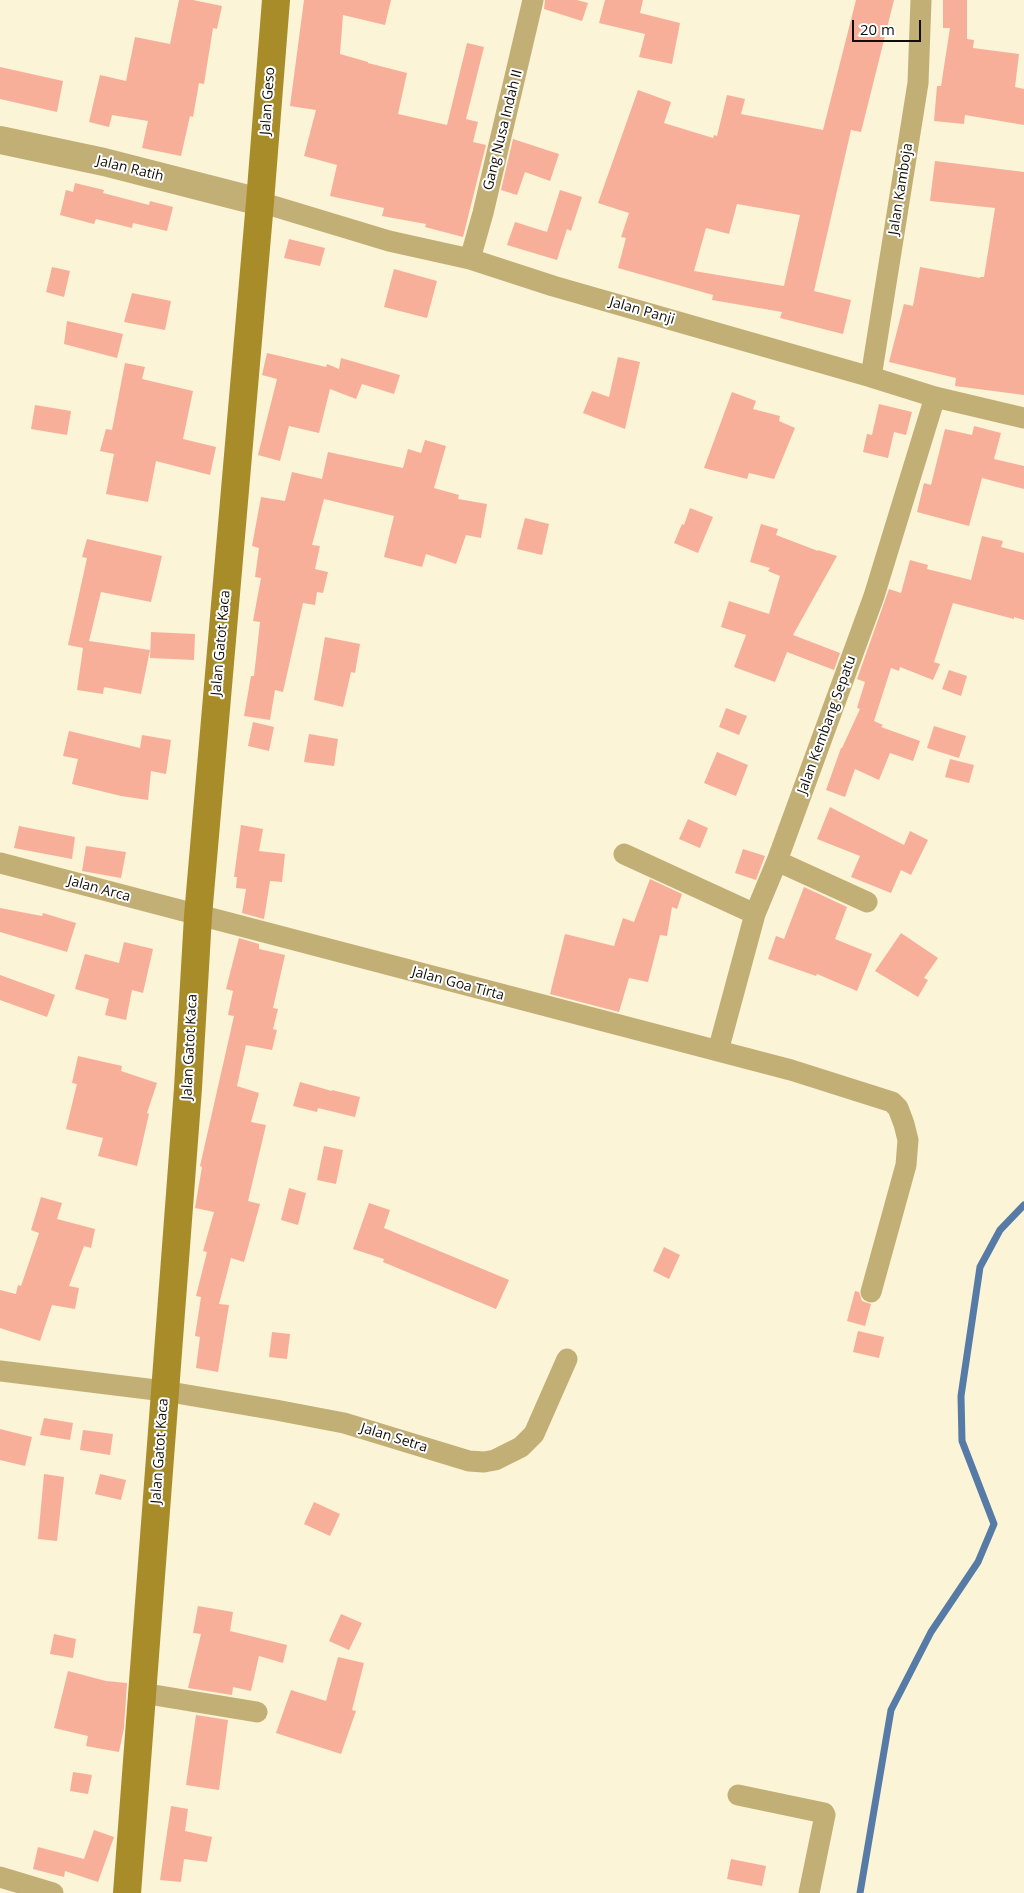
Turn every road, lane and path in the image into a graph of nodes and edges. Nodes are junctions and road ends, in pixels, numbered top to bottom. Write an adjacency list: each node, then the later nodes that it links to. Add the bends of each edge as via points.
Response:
1 (276, 0): 5 (main road, Jalan Geso)
2 (533, 0): 6 (street, Gang Nusa Indah II)
3 (921, 0): 7 (street, Jalan Kamboja, via 918,83)
4 (0, 140): 5 (street, Jalan Ratih, via 104,162)
5 (260, 202): 6 (street, Jalan Panji, via 389,241); 15 (main road, Jalan Gatot Kaca)
6 (470, 259): 7 (street, Jalan Panji)
7 (871, 377): 8 (street, Jalan Panji)
8 (935, 397): 9 (street, Jalan Panji); 11 (street, Jalan Kembang Sepatu, via 874,596)
9 (1024, 418)
10 (624, 854): 14 (street)
11 (777, 860): 13 (street); 14 (street, Jalan Kembang Sepatu)
12 (0, 863): 15 (street, Jalan Arca)
13 (867, 902)
14 (755, 914): 16 (street, Jalan Kembang Sepatu)
15 (198, 916): 16 (street, Jalan Goa Tirta); 20 (main road, Jalan Gatot Kaca)
16 (718, 1051): 17 (street, Jalan Goa Tirta, via 883,1098 898,1108 908,1140 906,1165)
17 (871, 1292)
18 (567, 1359): 20 (street, Jalan Setra, via 534,1434 521,1447 484,1462 469,1461 344,1423)
19 (0, 1371): 20 (street, Jalan Setra)
20 (164, 1391): 21 (main road, Jalan Gatot Kaca)
21 (142, 1693): 22 (street); 26 (main road, Jalan Gatot Kaca)
22 (257, 1712)
23 (738, 1795): 27 (street, via 824,1813)
24 (0, 1877): 25 (street)
25 (53, 1893)
26 (127, 1893)
27 (809, 1893)

